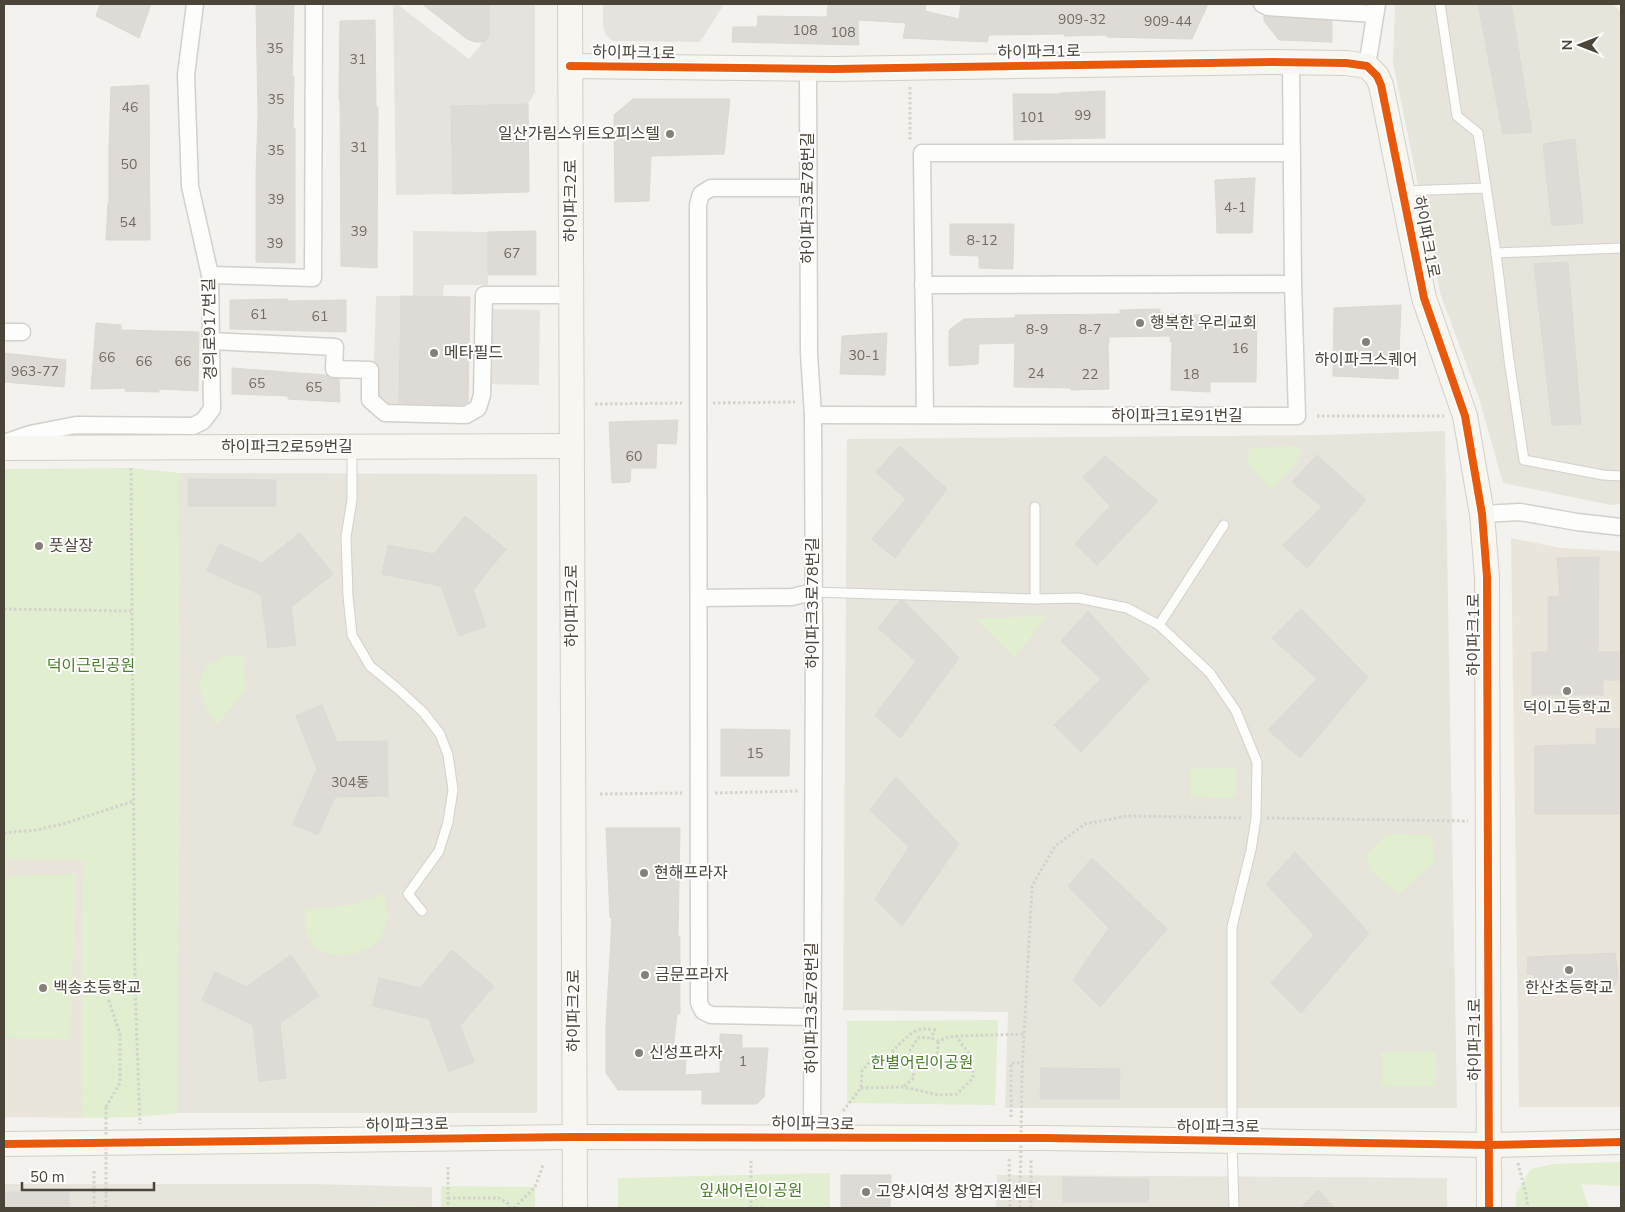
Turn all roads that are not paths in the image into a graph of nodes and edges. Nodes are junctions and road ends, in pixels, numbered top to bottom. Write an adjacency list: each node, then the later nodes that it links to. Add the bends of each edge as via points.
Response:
1 (195, 4): 17 (street, 경의로917번길, via 186,75 190,186)
2 (314, 4): 17 (street, via 313,278)
3 (570, 4): 8 (street, 하이파크2로)
4 (1262, 4): 6 (street, via 1268,7)
5 (1440, 4): 13 (lane, via 1457,116 1478,133)
6 (1376, 9): 9 (street)
7 (1291, 62): 9 (street, 하이파크1로); 10 (street, 하이파크1로); 11 (street, 하이파크1로91번길)
8 (570, 66): 10 (street, 하이파크1로); 20 (street, 하이파크2로)
9 (1367, 66): 14 (street, 하이파크1로, via 1378,76 1381,85)
10 (808, 69): 12 (street, 하이파크3로78번길)
11 (1292, 153): 18 (street, via 922,153); 19 (street, 하이파크1로91번길)
12 (808, 188): 24 (street, 하이파크3로78번길, via 809,354); 36 (street, via 711,188 702,194 698,205)
13 (1486, 188): 14 (lane); 16 (lane)
14 (1403, 191): 32 (street, 하이파크1로, via 1424,298 1464,416)
15 (1621, 248): 16 (lane)
16 (1496, 253): 30 (lane, via 1524,460)
17 (210, 275): 23 (street, 경의로917번길)
18 (923, 284): 19 (street); 25 (street)
19 (1293, 284): 25 (street, 하이파크1로91번길, via 1296,416)
20 (571, 295): 23 (street, via 484,296 482,395 478,408 466,415 385,413 370,400 370,370 334,369 335,347); 27 (street, 하이파크2로)
21 (4, 332): 22 (street)
22 (22, 332)
23 (212, 341): 26 (street, 경의로917번길, via 212,409 193,426 76,425)
24 (813, 415): 25 (street, 하이파크1로91번길); 35 (street, 하이파크3로78번길)
25 (924, 415)
26 (4, 443)
27 (571, 446): 28 (street, 하이파크2로59번길); 41 (street, 하이파크2로)
28 (352, 447): 29 (street, 하이파크2로59번길); 39 (lane, via 352,500 346,537 352,635 370,666 424,713 440,734 448,754 453,790 448,822 439,851 408,894)
29 (4, 448)
30 (1621, 476)
31 (1035, 507): 37 (lane)
32 (1482, 514): 34 (street, via 1520,512); 46 (street, 하이파크1로, via 1487,577)
33 (1224, 525): 38 (lane)
34 (1621, 526)
35 (813, 592): 36 (street, via 792,597); 37 (lane); 40 (street, 하이파크3로78번길)
36 (699, 598): 40 (street, via 699,1003 711,1016)
37 (1035, 599): 38 (lane, via 1078,598 1127,608)
38 (1159, 625): 43 (lane, via 1210,674 1236,711 1257,762 1256,818 1232,927)
39 (422, 911)
40 (811, 1017): 42 (street, 하이파크3로78번길)
41 (574, 1137): 42 (street, 하이파크3로); 45 (street, 하이파크3로); 47 (street, 하이파크2로)
42 (812, 1137): 43 (street, 하이파크3로)
43 (1232, 1140): 46 (street, 하이파크3로); 48 (lane)
44 (1621, 1142): 46 (street, 하이파크3로)
45 (4, 1144)
46 (1489, 1145): 49 (street, 하이파크1로)
47 (575, 1208)
48 (1234, 1208)
49 (1489, 1208)

